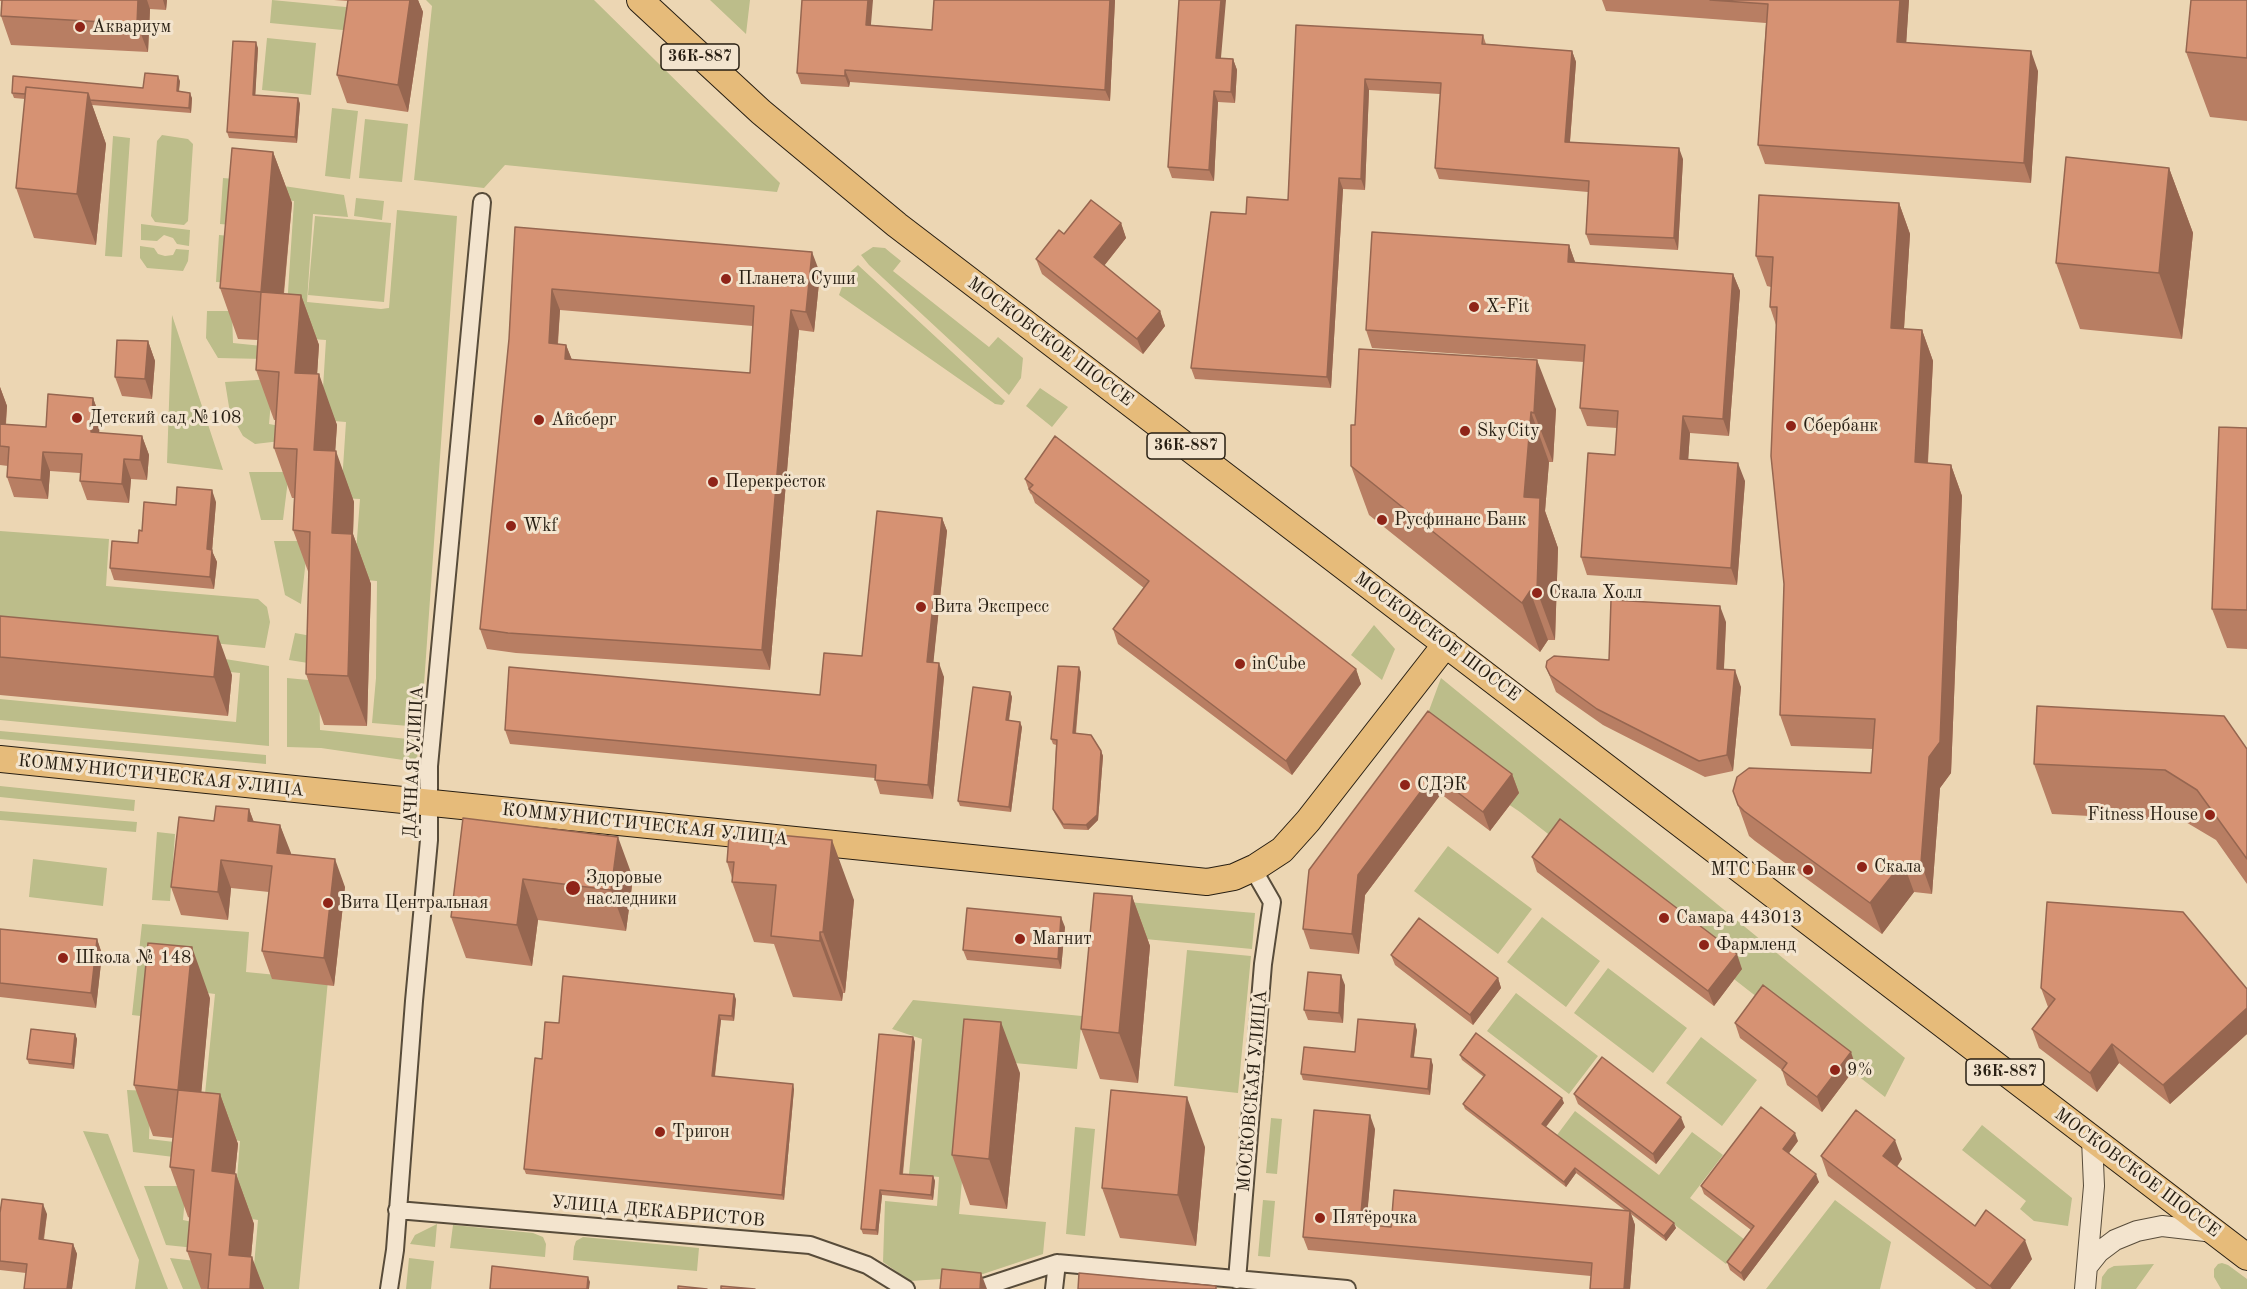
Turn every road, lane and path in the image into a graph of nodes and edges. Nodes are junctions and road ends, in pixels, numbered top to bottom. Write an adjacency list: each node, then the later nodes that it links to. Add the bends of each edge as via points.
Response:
1 (640, 0): 3 (main road, МОСКОВСКОЕ ШОССЕ / 36К-887, via 761,112 888,218)
2 (482, 202): 5 (street, ДАЧНАЯ УЛИЦА, via 429,766)
3 (1446, 644): 6 (main road, КОММУНИСТИЧЕСКАЯ УЛИЦА, via 1308,822 1282,850); 7 (main road, МОСКОВСКОЕ ШОССЕ / 36К-887)
4 (0, 759): 5 (main road, КОММУНИСТИЧЕСКАЯ УЛИЦА)
5 (430, 803): 6 (main road, КОММУНИСТИЧЕСКАЯ УЛИЦА, via 1207,882); 8 (street, ДАЧНАЯ УЛИЦА)
6 (1253, 869): 13 (street, МОСКОВСКАЯ УЛИЦА, via 1272,902 1263,964)
7 (2092, 1139): 9 (main road, МОСКОВСКОЕ ШОССЕ / 36К-887); 12 (street, via 2094,1186)
8 (397, 1210): 14 (street, ДАЧНАЯ УЛИЦА); 15 (street, УЛИЦА ДЕКАБРИСТОВ, via 810,1245 867,1265)
9 (2214, 1232): 10 (main road, МОСКОВСКОЕ ШОССЕ / 36К-887); 12 (street, via 2162,1226 2137,1231 2115,1240)
10 (2247, 1257)
11 (1057, 1263): 13 (street); 16 (street); 17 (street)
12 (2087, 1267): 19 (street)
13 (1237, 1280): 18 (street)
14 (389, 1289)
15 (906, 1289)
16 (977, 1289)
17 (1054, 1289)
18 (1347, 1289)
19 (2085, 1289)

